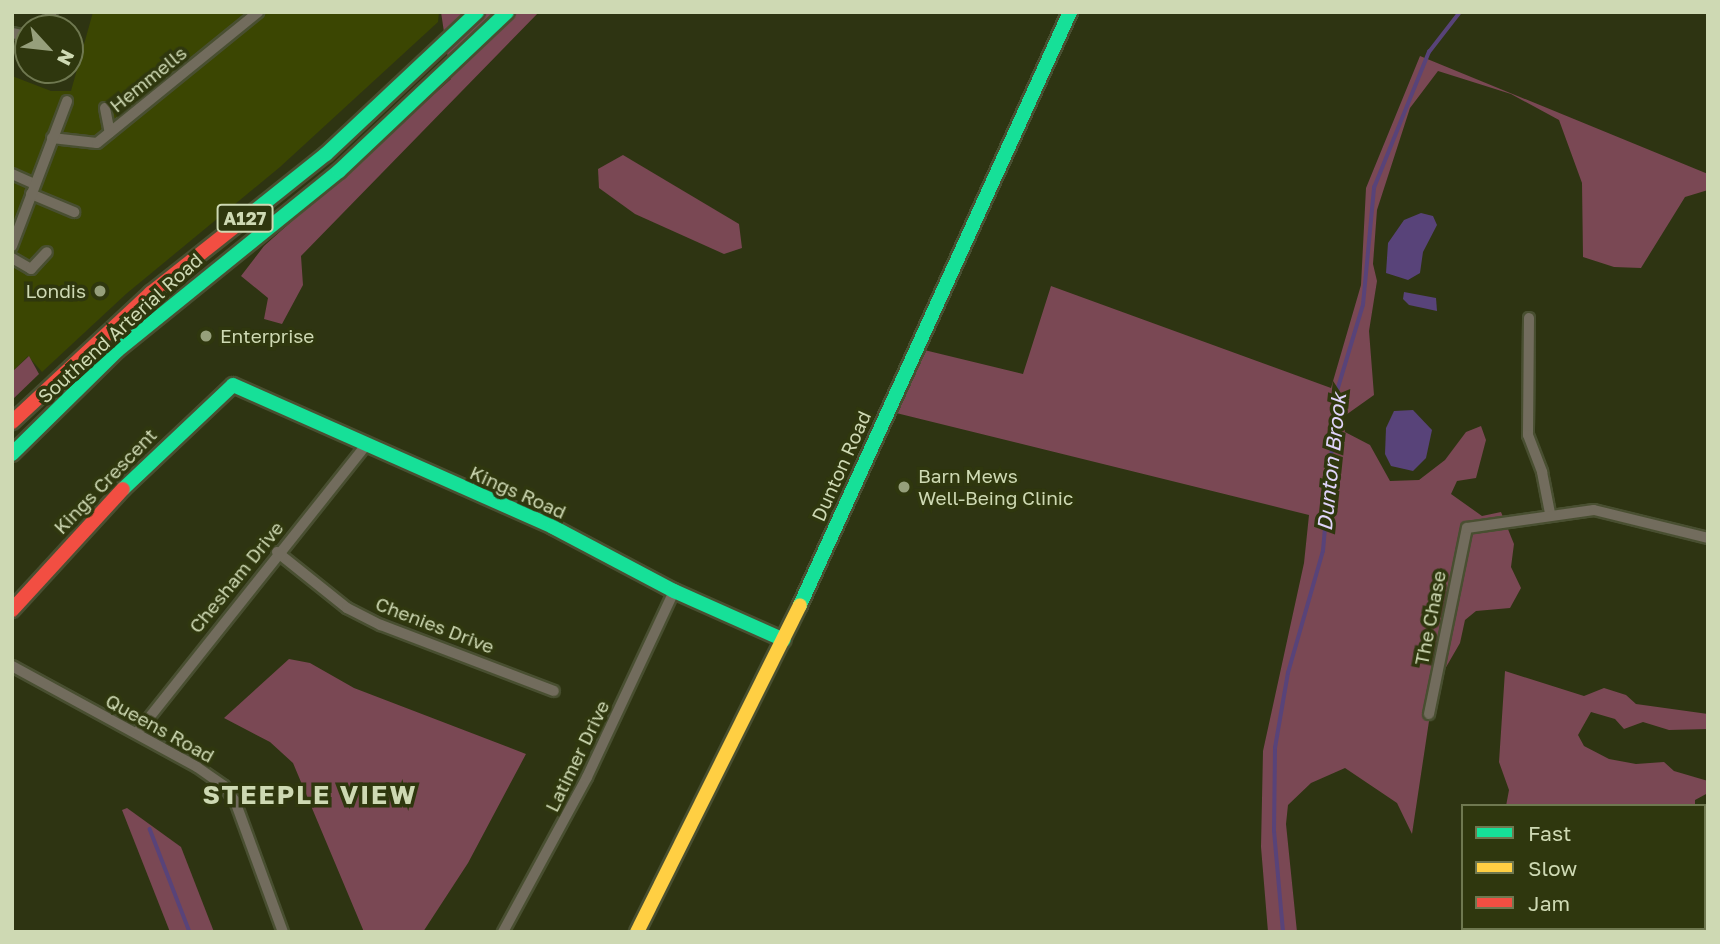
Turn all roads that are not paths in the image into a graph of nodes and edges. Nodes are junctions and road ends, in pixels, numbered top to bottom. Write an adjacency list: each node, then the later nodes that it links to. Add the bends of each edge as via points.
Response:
1 (258, 12): 7 (street, Hemmells)
2 (477, 12): 17 (main road, Southend Arterial Road / A127, via 326,154 151,293)
3 (507, 12): 19 (main road, Southend Arterial Road / A127, via 339,171 118,350)
4 (1070, 12): 25 (main road, Dunton Road)
5 (67, 101): 8 (street)
6 (105, 108): 7 (street)
7 (110, 133): 8 (street, Hemmells, via 87,145)
8 (52, 138): 10 (street)
9 (12, 174): 10 (street)
10 (32, 189): 11 (street); 12 (street)
11 (74, 212)
12 (12, 246)
13 (47, 252): 14 (street, via 31,269)
14 (12, 258)
15 (1529, 318): 20 (street, via 1528,435 1542,472)
16 (233, 385): 18 (main road, Kings Road); 24 (main road, Kings Crescent, via 102,509)
17 (12, 422)
18 (365, 446): 22 (street, Chesham Drive); 23 (main road, Kings Road, via 553,527)
19 (12, 454)
20 (1549, 513): 21 (street, via 1594,510); 28 (street, The Chase, via 1519,522 1466,528)
21 (1708, 538)
22 (277, 552): 27 (street, Chenies Drive, via 347,608 380,625); 29 (street, Chesham Drive)
23 (674, 591): 25 (main road, Kings Road); 31 (street, Latimer Drive, via 592,766)
24 (12, 610)
25 (784, 640): 32 (main road, Dunton Road)
26 (12, 666): 29 (street, Queens Road)
27 (554, 691)
28 (1429, 714)
29 (137, 733): 30 (street, Queens Road, via 208,773 235,801)
30 (283, 932)
31 (503, 932)
32 (637, 932)

